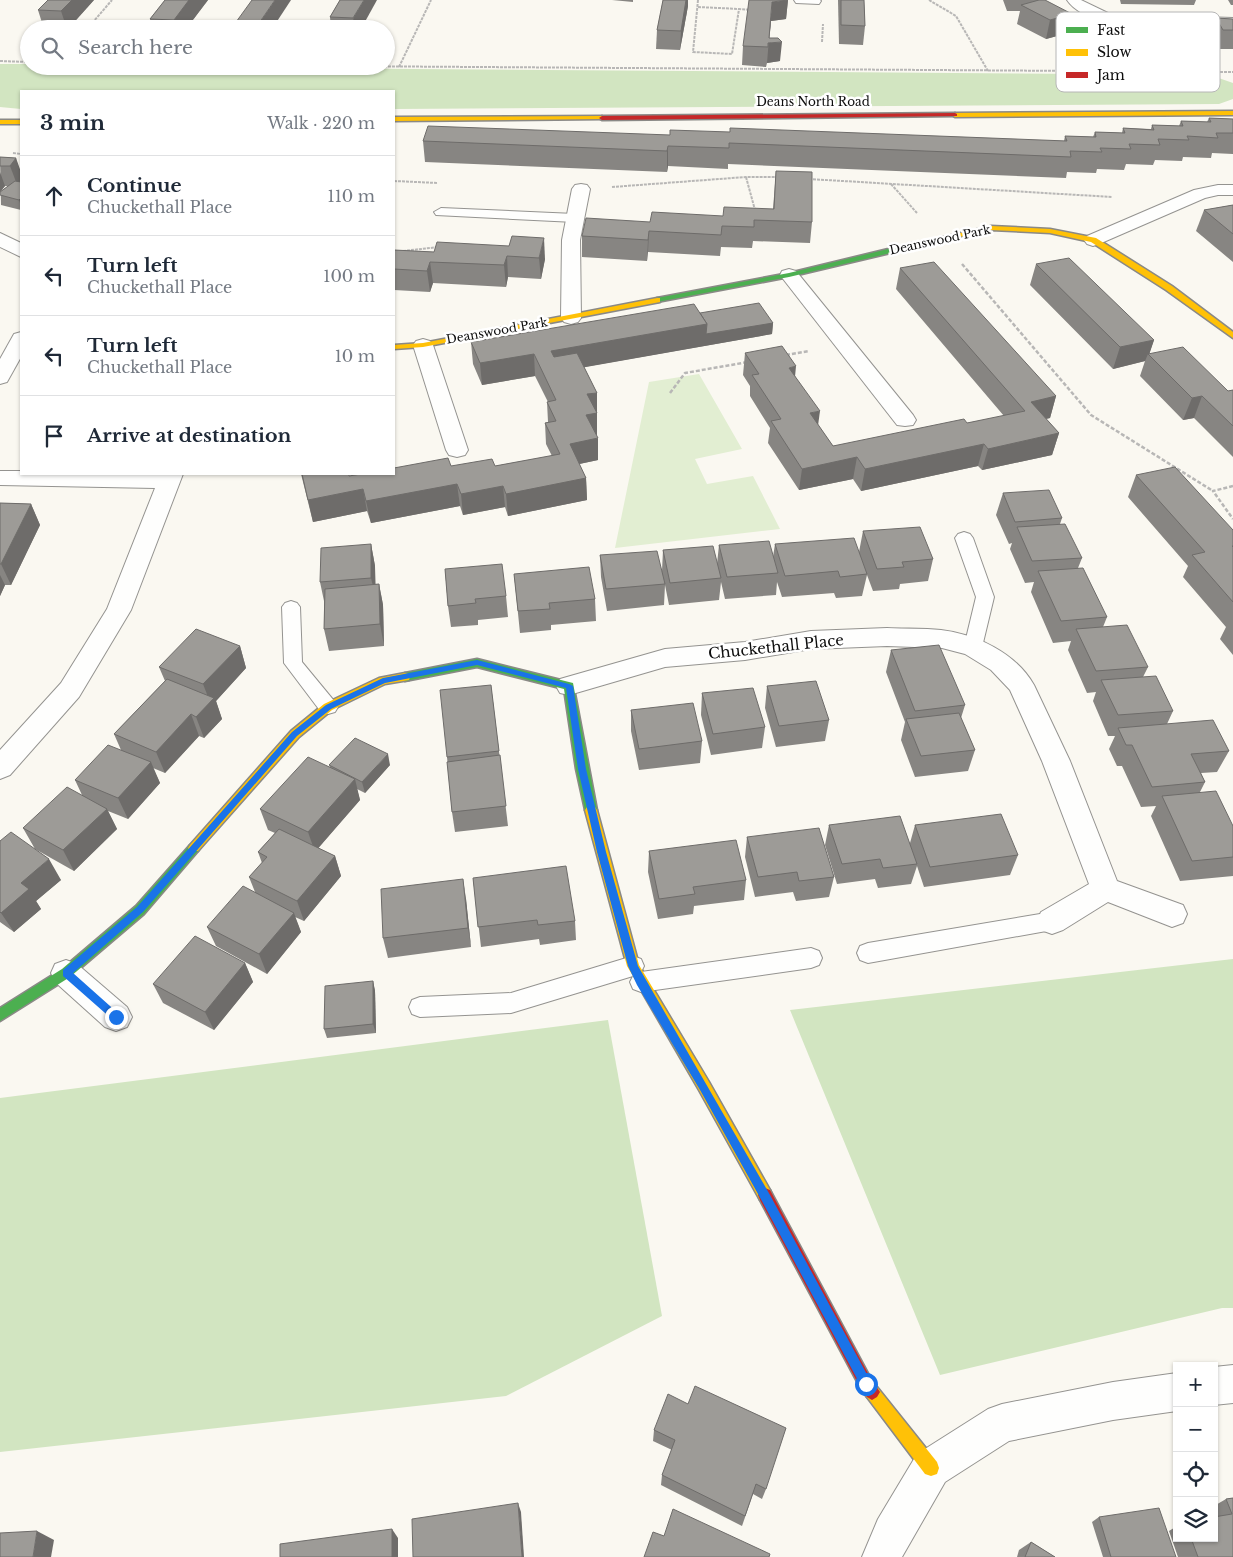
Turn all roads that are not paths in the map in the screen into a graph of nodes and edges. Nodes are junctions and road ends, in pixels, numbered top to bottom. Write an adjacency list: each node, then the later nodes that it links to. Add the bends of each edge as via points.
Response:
1 (801, 0): 3 (street)
2 (1074, 0): 4 (street)
3 (814, 1)
4 (1094, 12)
5 (1220, 22): 6 (street)
6 (1233, 22)
7 (1233, 113): 8 (street, Deans North Road)
8 (395, 119)
9 (0, 122): 10 (street)
10 (20, 122)
11 (581, 190): 14 (street)
12 (1233, 190): 16 (street, via 1200,194)
13 (441, 212): 14 (lane)
14 (575, 218): 19 (street, via 571,240)
15 (0, 238): 17 (street)
16 (1093, 240): 18 (street, Deanswood Park, via 1050,231 991,228); 20 (street, Deanswood Park, via 1169,288)
17 (20, 250)
18 (789, 275): 19 (street, Deanswood Park); 25 (street)
19 (571, 318): 22 (street, Deanswood Park)
20 (1233, 336)
21 (20, 340): 24 (street)
22 (423, 345): 23 (street, Deanswood Park); 26 (street)
23 (395, 347)
24 (0, 378)
25 (905, 420)
26 (457, 450)
27 (171, 477): 28 (street); 34 (street, via 119,610 70,690)
28 (0, 478)
29 (964, 538): 31 (lane, via 985,597)
30 (291, 608): 33 (lane, via 293,663)
31 (973, 647): 32 (street, Chuckethall Place, via 933,638 810,640 745,651 665,658); 35 (street, Chuckethall Place, via 1000,663 1021,684 1056,761)
32 (569, 686): 33 (street, via 477,663 383,680); 41 (street, via 582,769 601,852)
33 (328, 707): 40 (street, via 294,734 140,910)
34 (0, 768)
35 (1106, 889): 36 (street); 37 (street)
36 (1172, 914)
37 (1052, 921): 38 (lane)
38 (868, 953)
39 (811, 958): 41 (lane)
40 (66, 973): 43 (street); 44 (street)
41 (637, 974): 42 (lane, via 511,1004); 48 (street, via 704,1086 866,1384)
42 (420, 1007)
43 (0, 1015)
44 (116, 1017)
45 (1233, 1384): 46 (street)
46 (1218, 1386)
47 (1173, 1393): 48 (street, via 1002,1423)
48 (931, 1468): 49 (street, via 892,1533)
49 (882, 1557)

